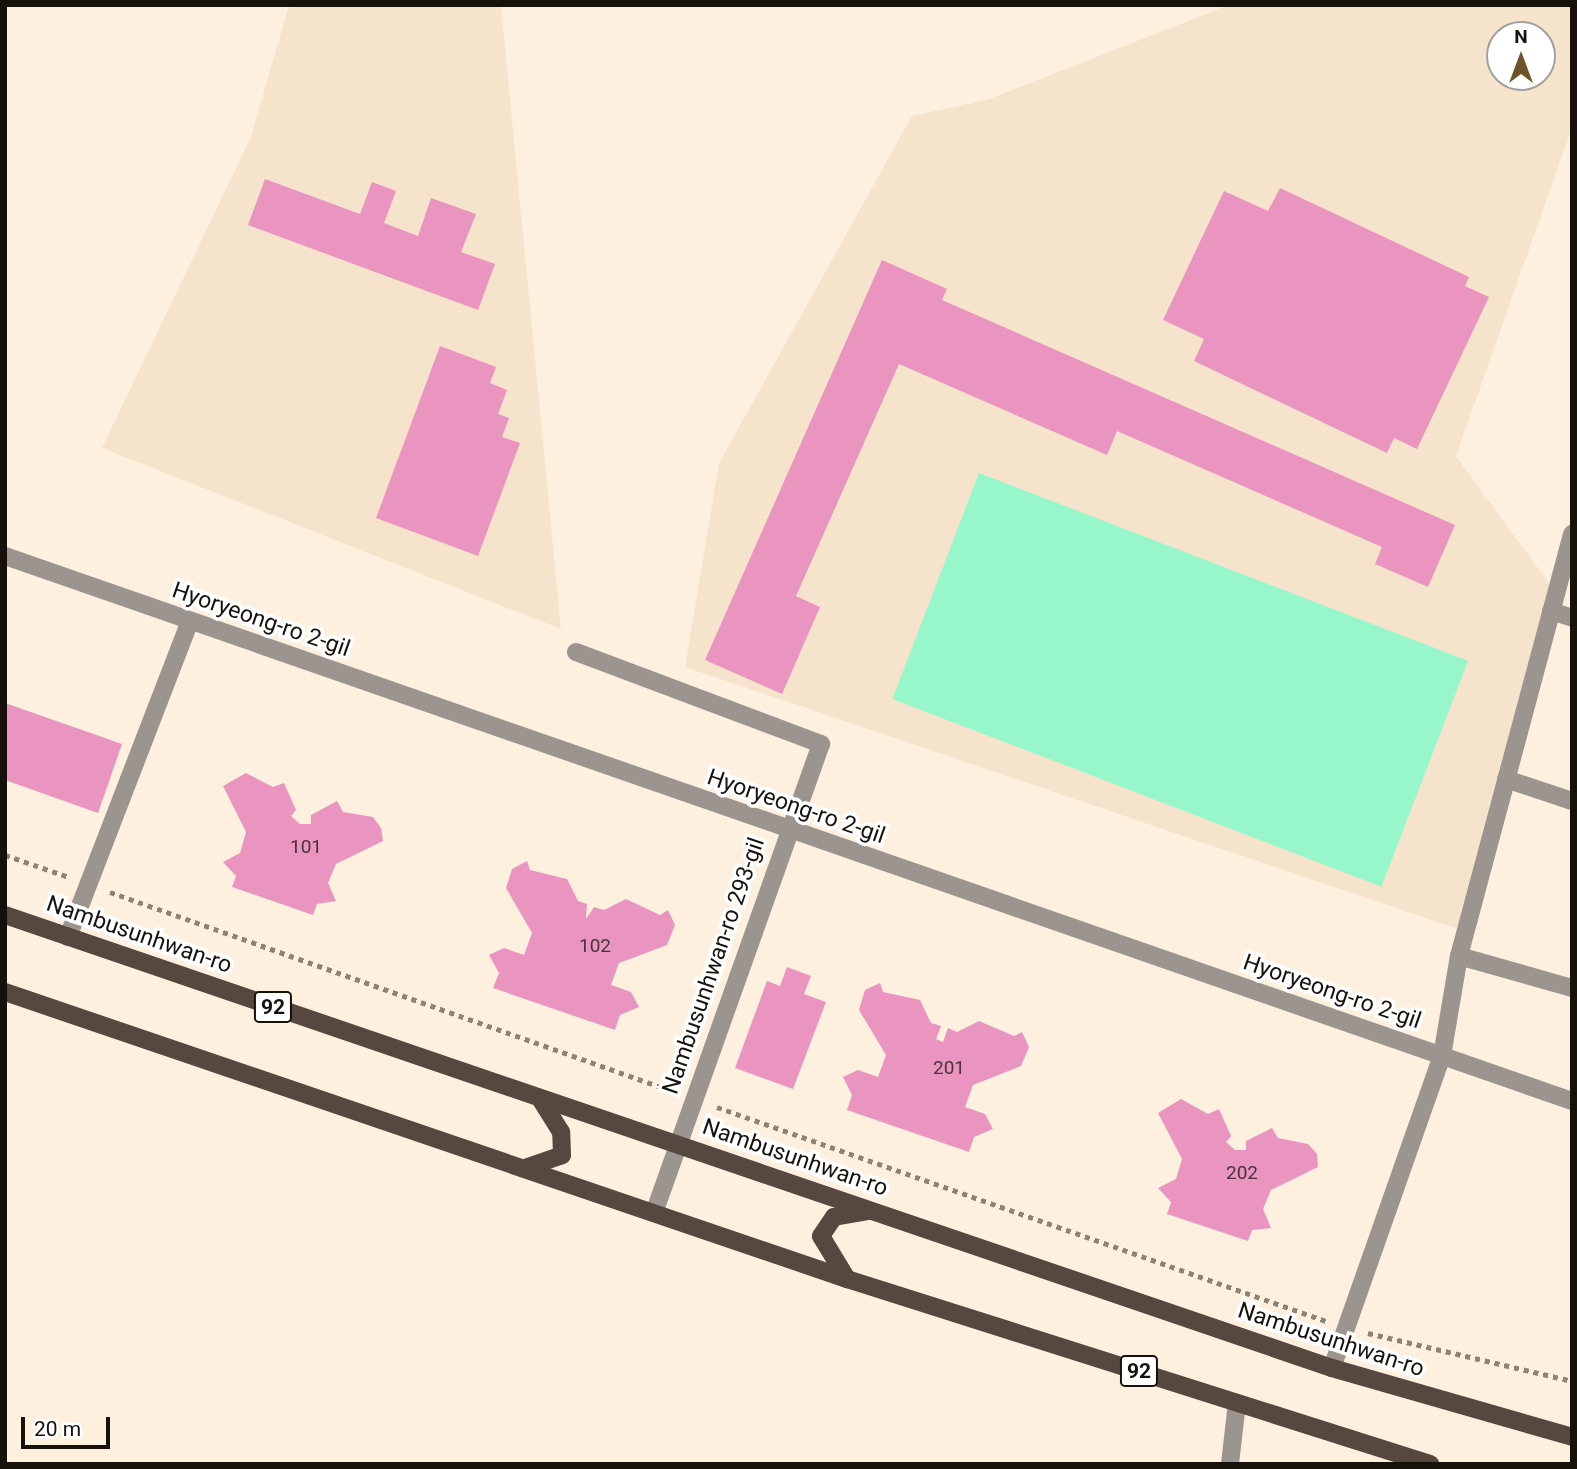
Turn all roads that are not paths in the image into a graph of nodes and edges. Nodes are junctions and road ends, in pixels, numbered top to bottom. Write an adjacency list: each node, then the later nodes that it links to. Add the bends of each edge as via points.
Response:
1 (1572, 534): 3 (street)
2 (5, 556): 5 (street, Hyoryeong-ro 2-gil)
3 (1551, 611): 4 (street); 7 (street)
4 (1572, 618)
5 (190, 621): 9 (street, Hyoryeong-ro 2-gil); 11 (street)
6 (576, 652): 9 (street, Nambusunhwan-ro 293-gil, via 821,744)
7 (1506, 779): 8 (street); 12 (street)
8 (1572, 801)
9 (787, 830): 15 (street, Hyoryeong-ro 2-gil); 18 (street, Nambusunhwan-ro 293-gil)
10 (5, 915): 11 (main road, Nambusunhwan-ro / 92)
11 (68, 937): 16 (main road, Nambusunhwan-ro / 92)
12 (1460, 956): 13 (street); 15 (street)
13 (1572, 989)
14 (5, 992): 19 (main road, 92)
15 (1442, 1056): 17 (street, Hyoryeong-ro 2-gil); 23 (street)
16 (540, 1099): 18 (main road, Nambusunhwan-ro / 92); 19 (main road, via 561,1132 562,1154 542,1166)
17 (1572, 1101)
18 (679, 1145): 20 (main road, Nambusunhwan-ro / 92); 21 (street, Nambusunhwan-ro 293-gil)
19 (521, 1168): 21 (main road, 92)
20 (873, 1211): 22 (main road, via 834,1217 821,1236); 23 (main road, Nambusunhwan-ro / 92)
21 (654, 1213): 22 (main road, 92)
22 (847, 1279): 24 (main road, 92)
23 (1332, 1368): 25 (main road, Nambusunhwan-ro / 92)
24 (1237, 1403): 26 (street); 27 (main road, 92)
25 (1572, 1437)
26 (1230, 1464)
27 (1430, 1464)

